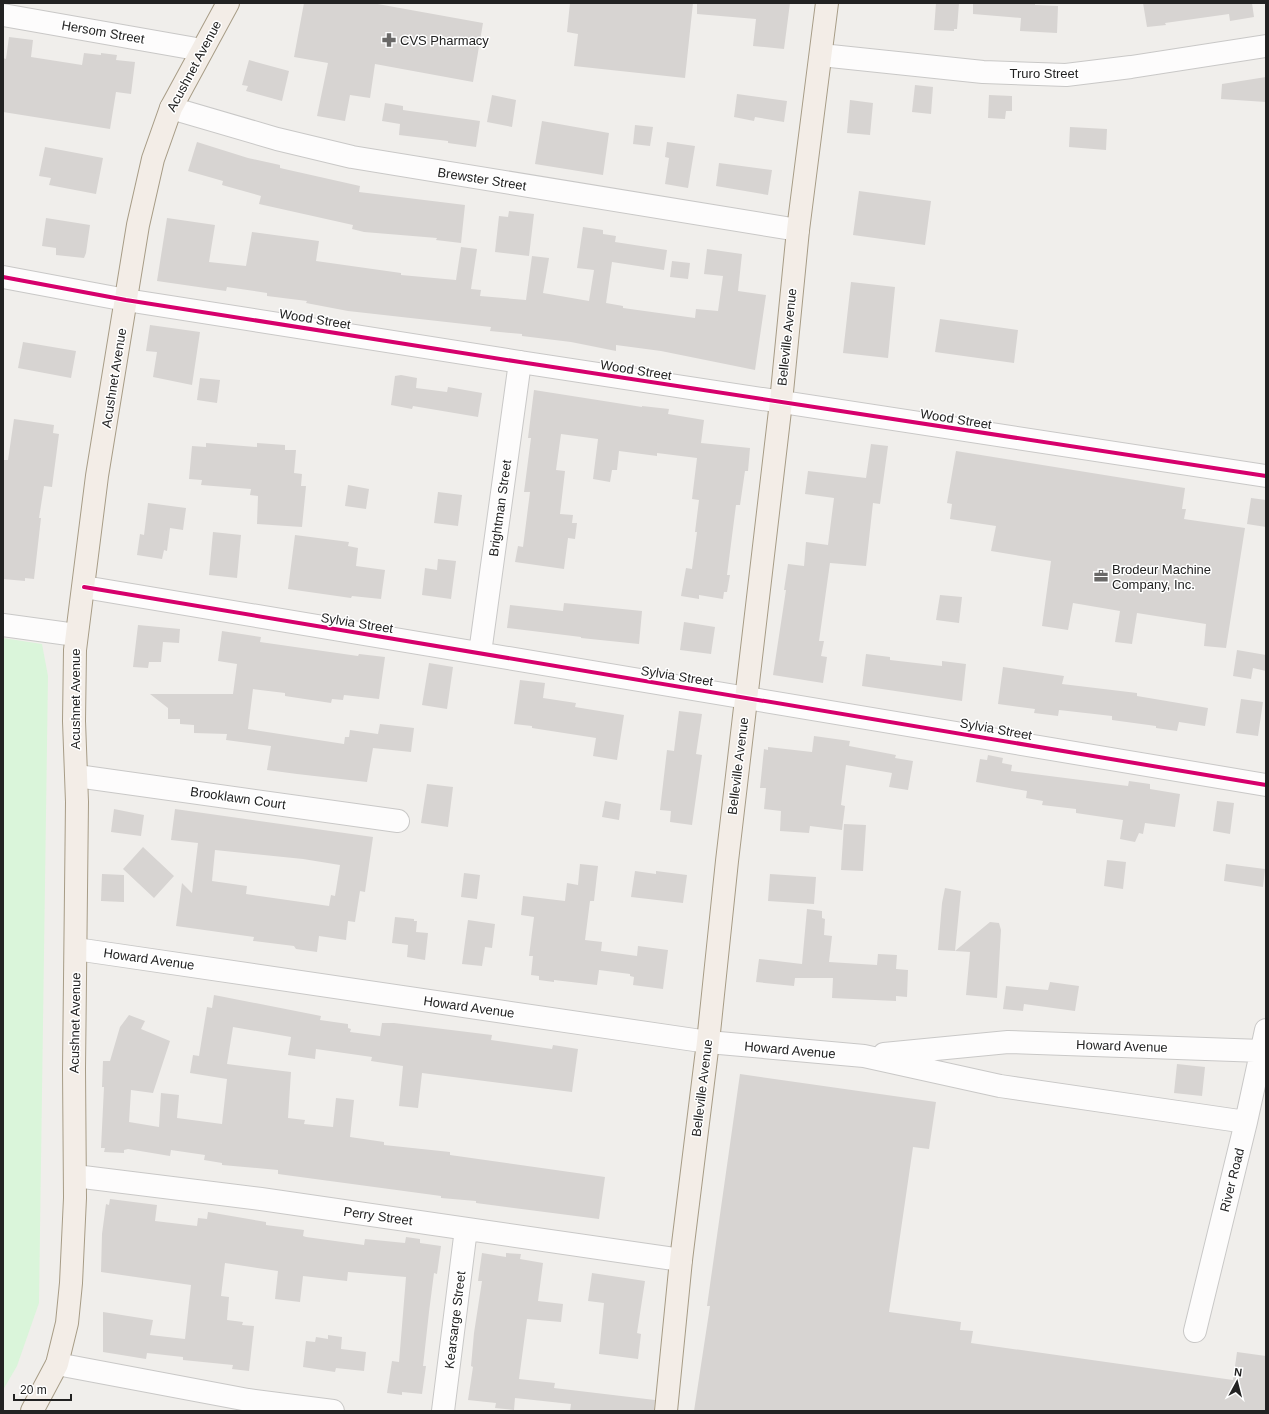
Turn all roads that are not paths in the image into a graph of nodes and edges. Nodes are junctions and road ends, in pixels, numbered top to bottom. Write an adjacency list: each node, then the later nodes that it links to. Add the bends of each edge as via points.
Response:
1 (228, 3): 5 (main road, Acushnet Avenue)
2 (827, 3): 6 (main road, Belleville Avenue)
3 (3, 15): 5 (street, Hersom Street)
4 (1266, 46): 6 (street, Truro Street, via 1066,75 984,72)
5 (202, 50): 7 (main road, Acushnet Avenue)
6 (822, 55): 8 (main road, Belleville Avenue)
7 (171, 108): 8 (street, Brewster Street, via 277,139 352,157); 10 (main road, Acushnet Avenue, via 147,182)
8 (798, 230): 12 (main road, Belleville Avenue)
9 (3, 277): 10 (street, Wood Street)
10 (126, 300): 11 (street, Wood Street); 14 (main road, Acushnet Avenue, via 97,476)
11 (520, 362): 12 (street, Wood Street); 17 (street, Brightman Street)
12 (781, 402): 13 (street, Wood Street); 18 (main road, Belleville Avenue)
13 (1266, 476)
14 (84, 587): 16 (main road, Acushnet Avenue); 17 (street, Sylvia Street)
15 (3, 625): 16 (street)
16 (76, 635): 19 (main road, Acushnet Avenue, via 74,721)
17 (480, 653): 18 (street, Sylvia Street)
18 (746, 698): 20 (street, Sylvia Street); 24 (main road, Belleville Avenue)
19 (77, 776): 21 (street, Brooklawn Court); 22 (main road, Acushnet Avenue)
20 (1266, 785)
21 (398, 821)
22 (76, 949): 24 (street, Howard Avenue); 28 (main road, Acushnet Avenue)
23 (1266, 1030): 25 (street, River Road)
24 (708, 1042): 26 (street, Howard Avenue); 30 (main road, Belleville Avenue)
25 (1262, 1051): 26 (street, Howard Avenue, via 1008,1042); 27 (street, River Road)
26 (864, 1056): 27 (street, Howard Avenue, via 1000,1086)
27 (1246, 1122): 31 (street, River Road)
28 (75, 1176): 29 (street, Perry Street, via 261,1199); 32 (main road, Acushnet Avenue, via 71,1283 64,1337)
29 (466, 1229): 30 (street, Perry Street); 35 (street, Kearsarge Street)
30 (681, 1260): 36 (main road, Belleville Avenue)
31 (1195, 1331)
32 (57, 1364): 33 (main road, Acushnet Avenue); 34 (street, via 248,1400)
33 (32, 1411)
34 (333, 1411)
35 (443, 1411)
36 (666, 1411)

